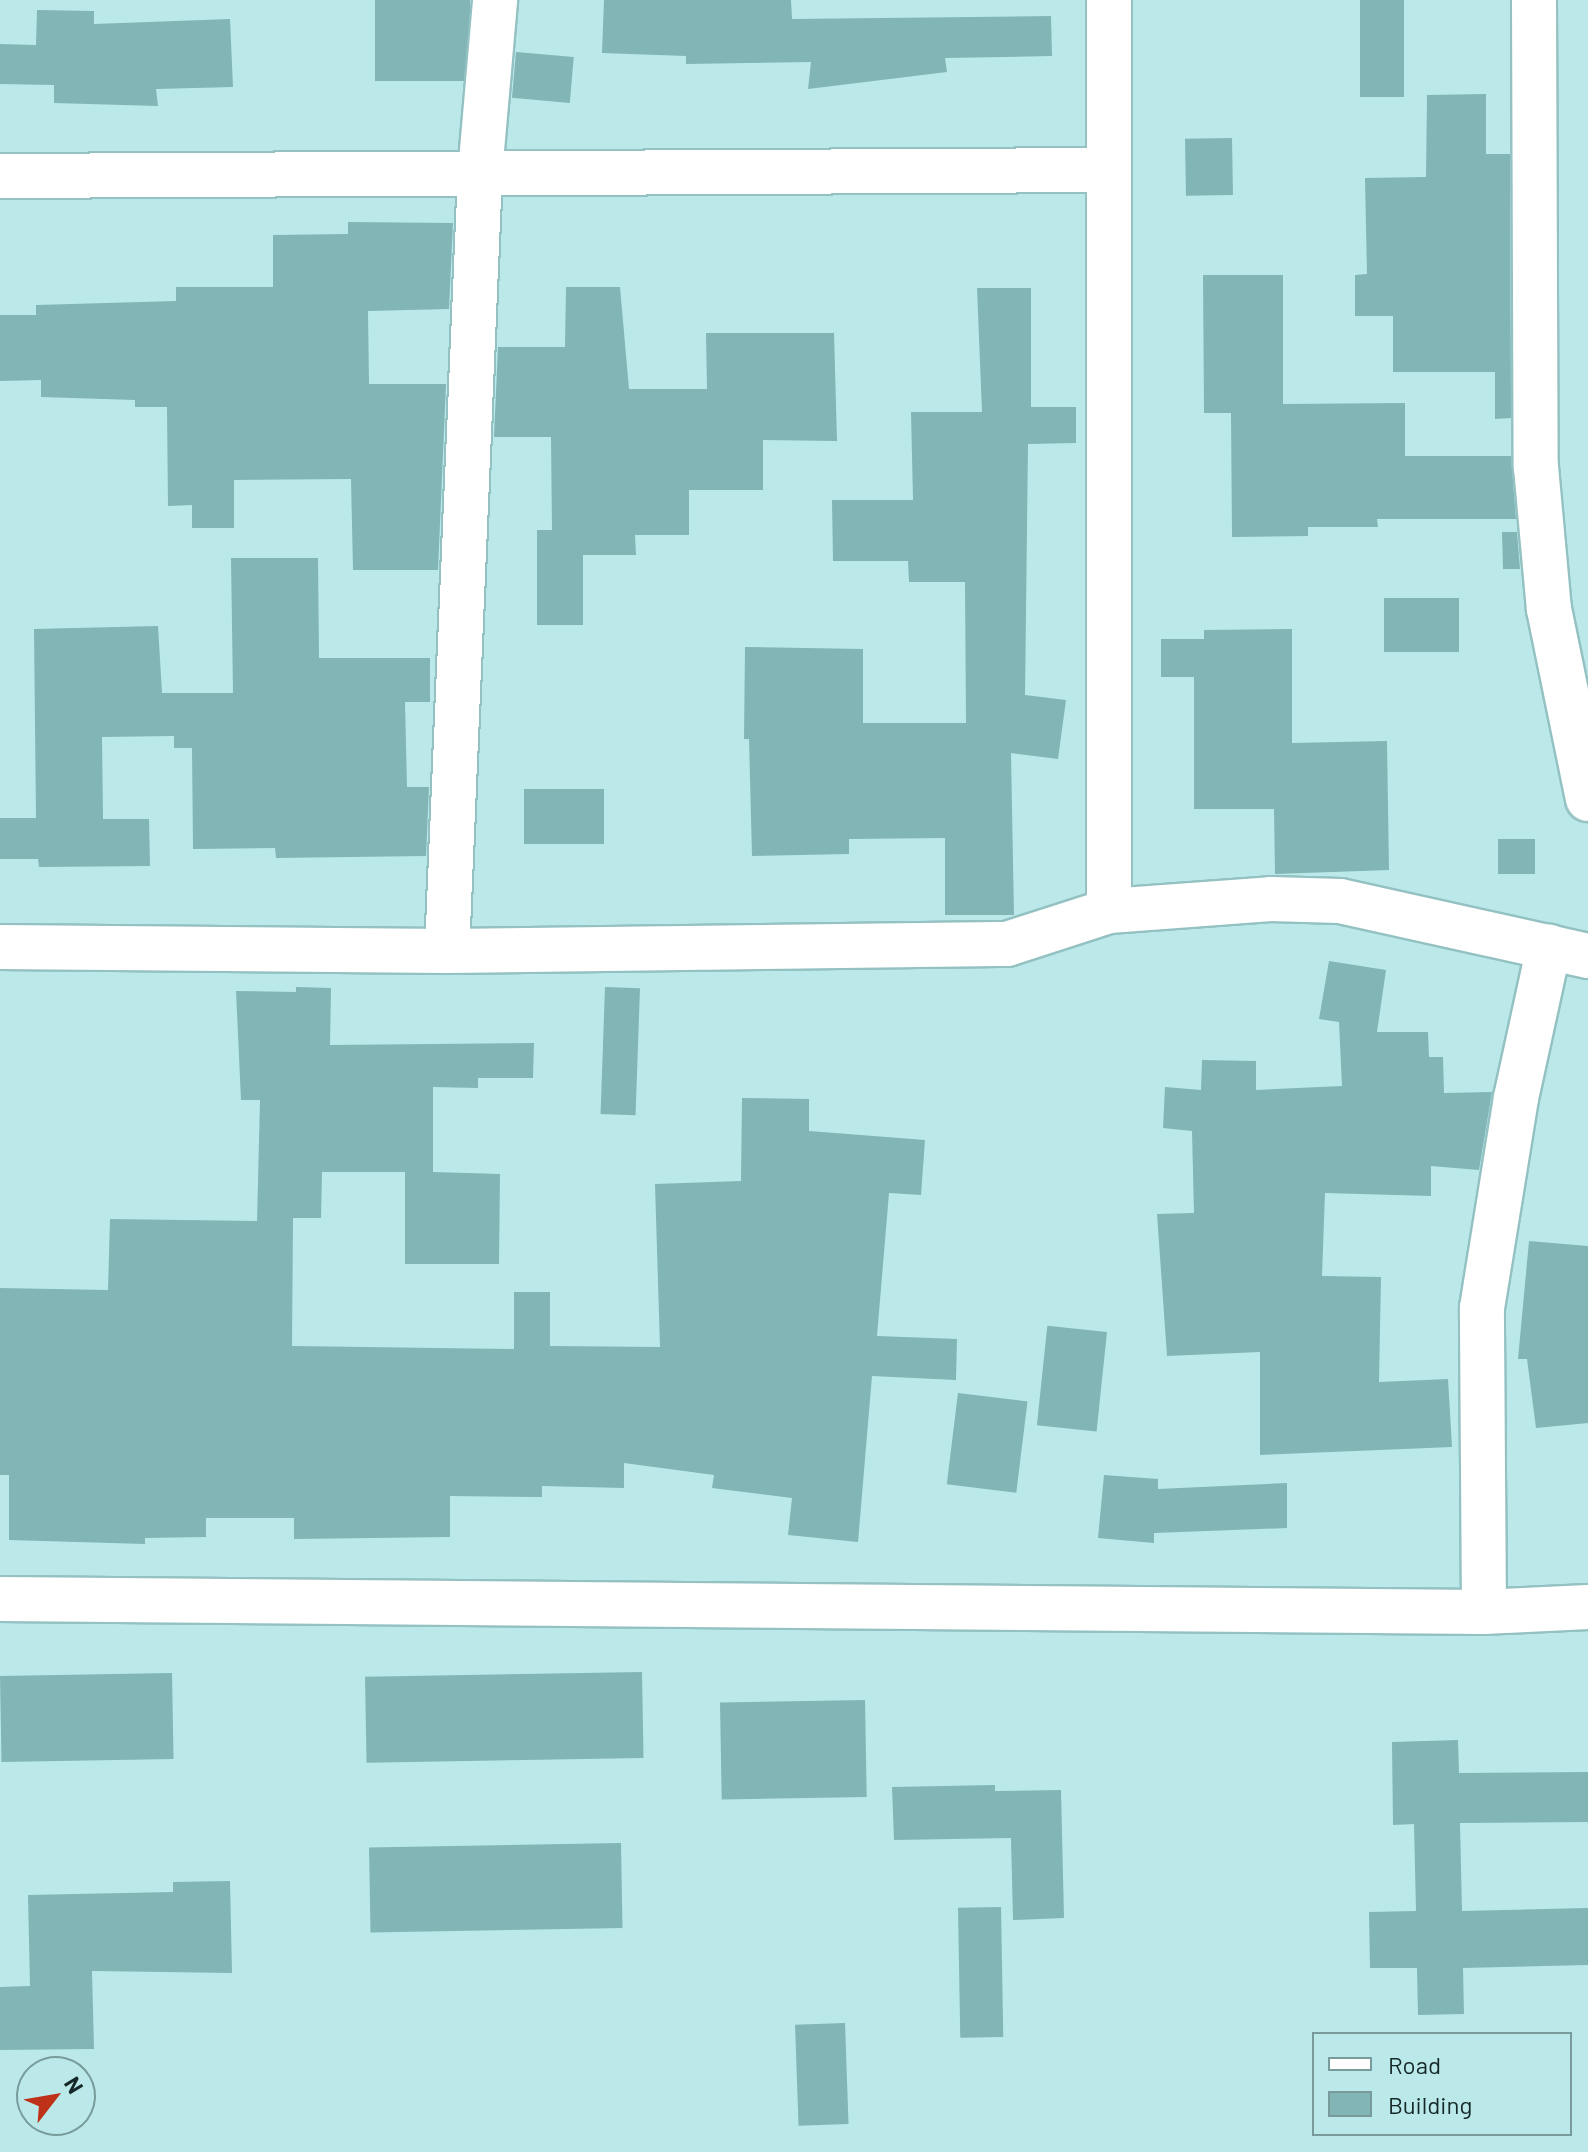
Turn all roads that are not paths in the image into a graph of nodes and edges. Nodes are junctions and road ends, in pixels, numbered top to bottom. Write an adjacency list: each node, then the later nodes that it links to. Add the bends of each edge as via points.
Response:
1 (495, 0): 5 (street)
2 (1109, 0): 4 (street)
3 (1534, 0): 7 (street, via 1536,467 1549,609)
4 (1107, 170): 5 (street); 8 (street)
5 (480, 173): 6 (street); 10 (street)
6 (0, 176)
7 (1588, 799)
8 (1109, 911): 10 (street, via 1007,944); 11 (street, via 1271,899 1340,901)
9 (0, 947): 10 (street)
10 (447, 951)
11 (1568, 952): 14 (street, via 1516,1098 1482,1308)
12 (0, 1599): 14 (street)
13 (1588, 1607): 14 (street)
14 (1484, 1612)

